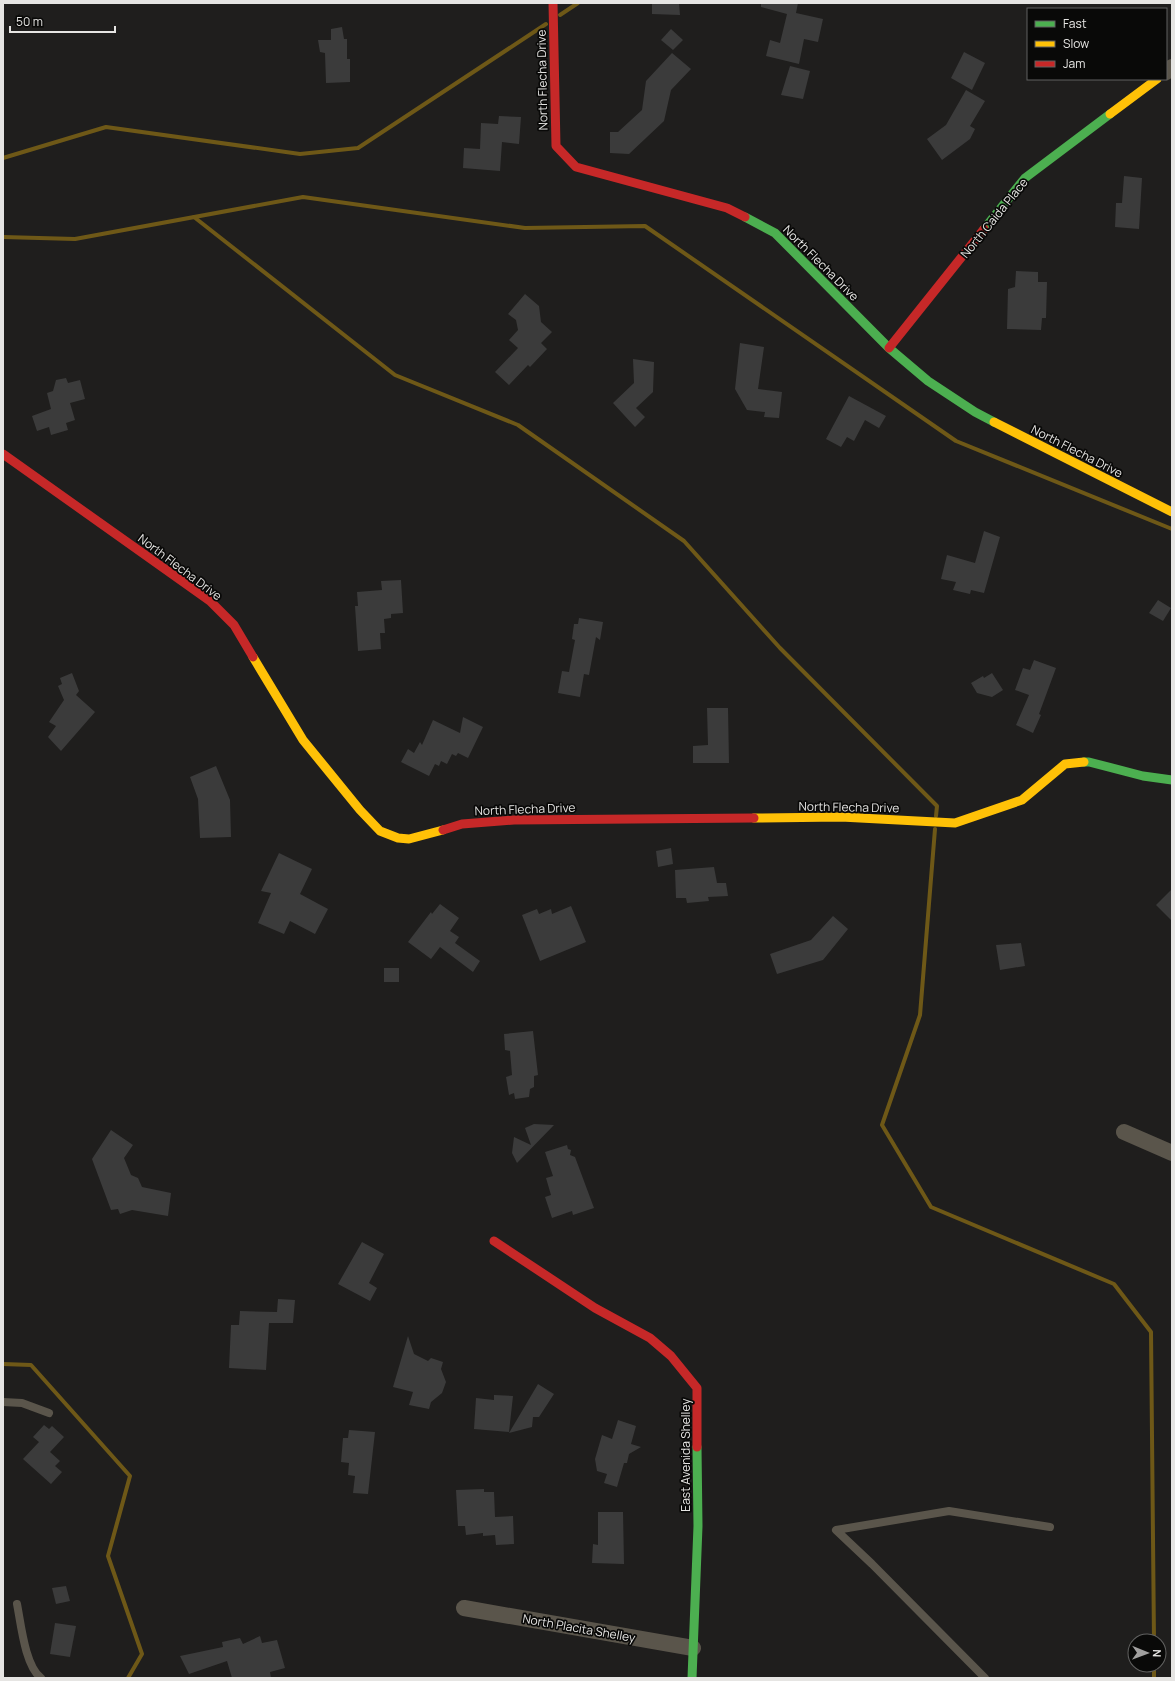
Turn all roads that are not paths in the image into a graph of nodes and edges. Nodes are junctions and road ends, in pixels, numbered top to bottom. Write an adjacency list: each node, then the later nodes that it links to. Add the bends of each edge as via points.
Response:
1 (553, 3): 3 (street, North Flecha Drive, via 556,146 576,167 727,208 775,233)
2 (1155, 80): 3 (street, North Caida Place, via 1025,178)
3 (889, 348): 5 (street, North Flecha Drive, via 928,381 975,412)
4 (3, 454): 6 (street, North Flecha Drive, via 210,601 234,625 304,740 360,810 380,830 398,838 421,837 476,822 514,820 841,817 955,823 1022,800 1065,764 1089,762 1143,776)
5 (1172, 512)
6 (1172, 780)
7 (1124, 1132): 8 (street)
8 (1172, 1153)
9 (494, 1241): 15 (street, East Avenida Shelley, via 595,1308 650,1338 671,1356 697,1388 698,1526)
10 (3, 1402): 11 (lane, via 22,1403)
11 (49, 1412)
12 (1050, 1527): 18 (lane, via 949,1511 836,1530)
13 (17, 1604): 16 (lane, via 30,1661 33,1670)
14 (464, 1608): 15 (street, North Placita Shelley)
15 (693, 1648): 17 (street, East Avenida Shelley)
16 (41, 1678)
17 (692, 1678)
18 (985, 1678)

